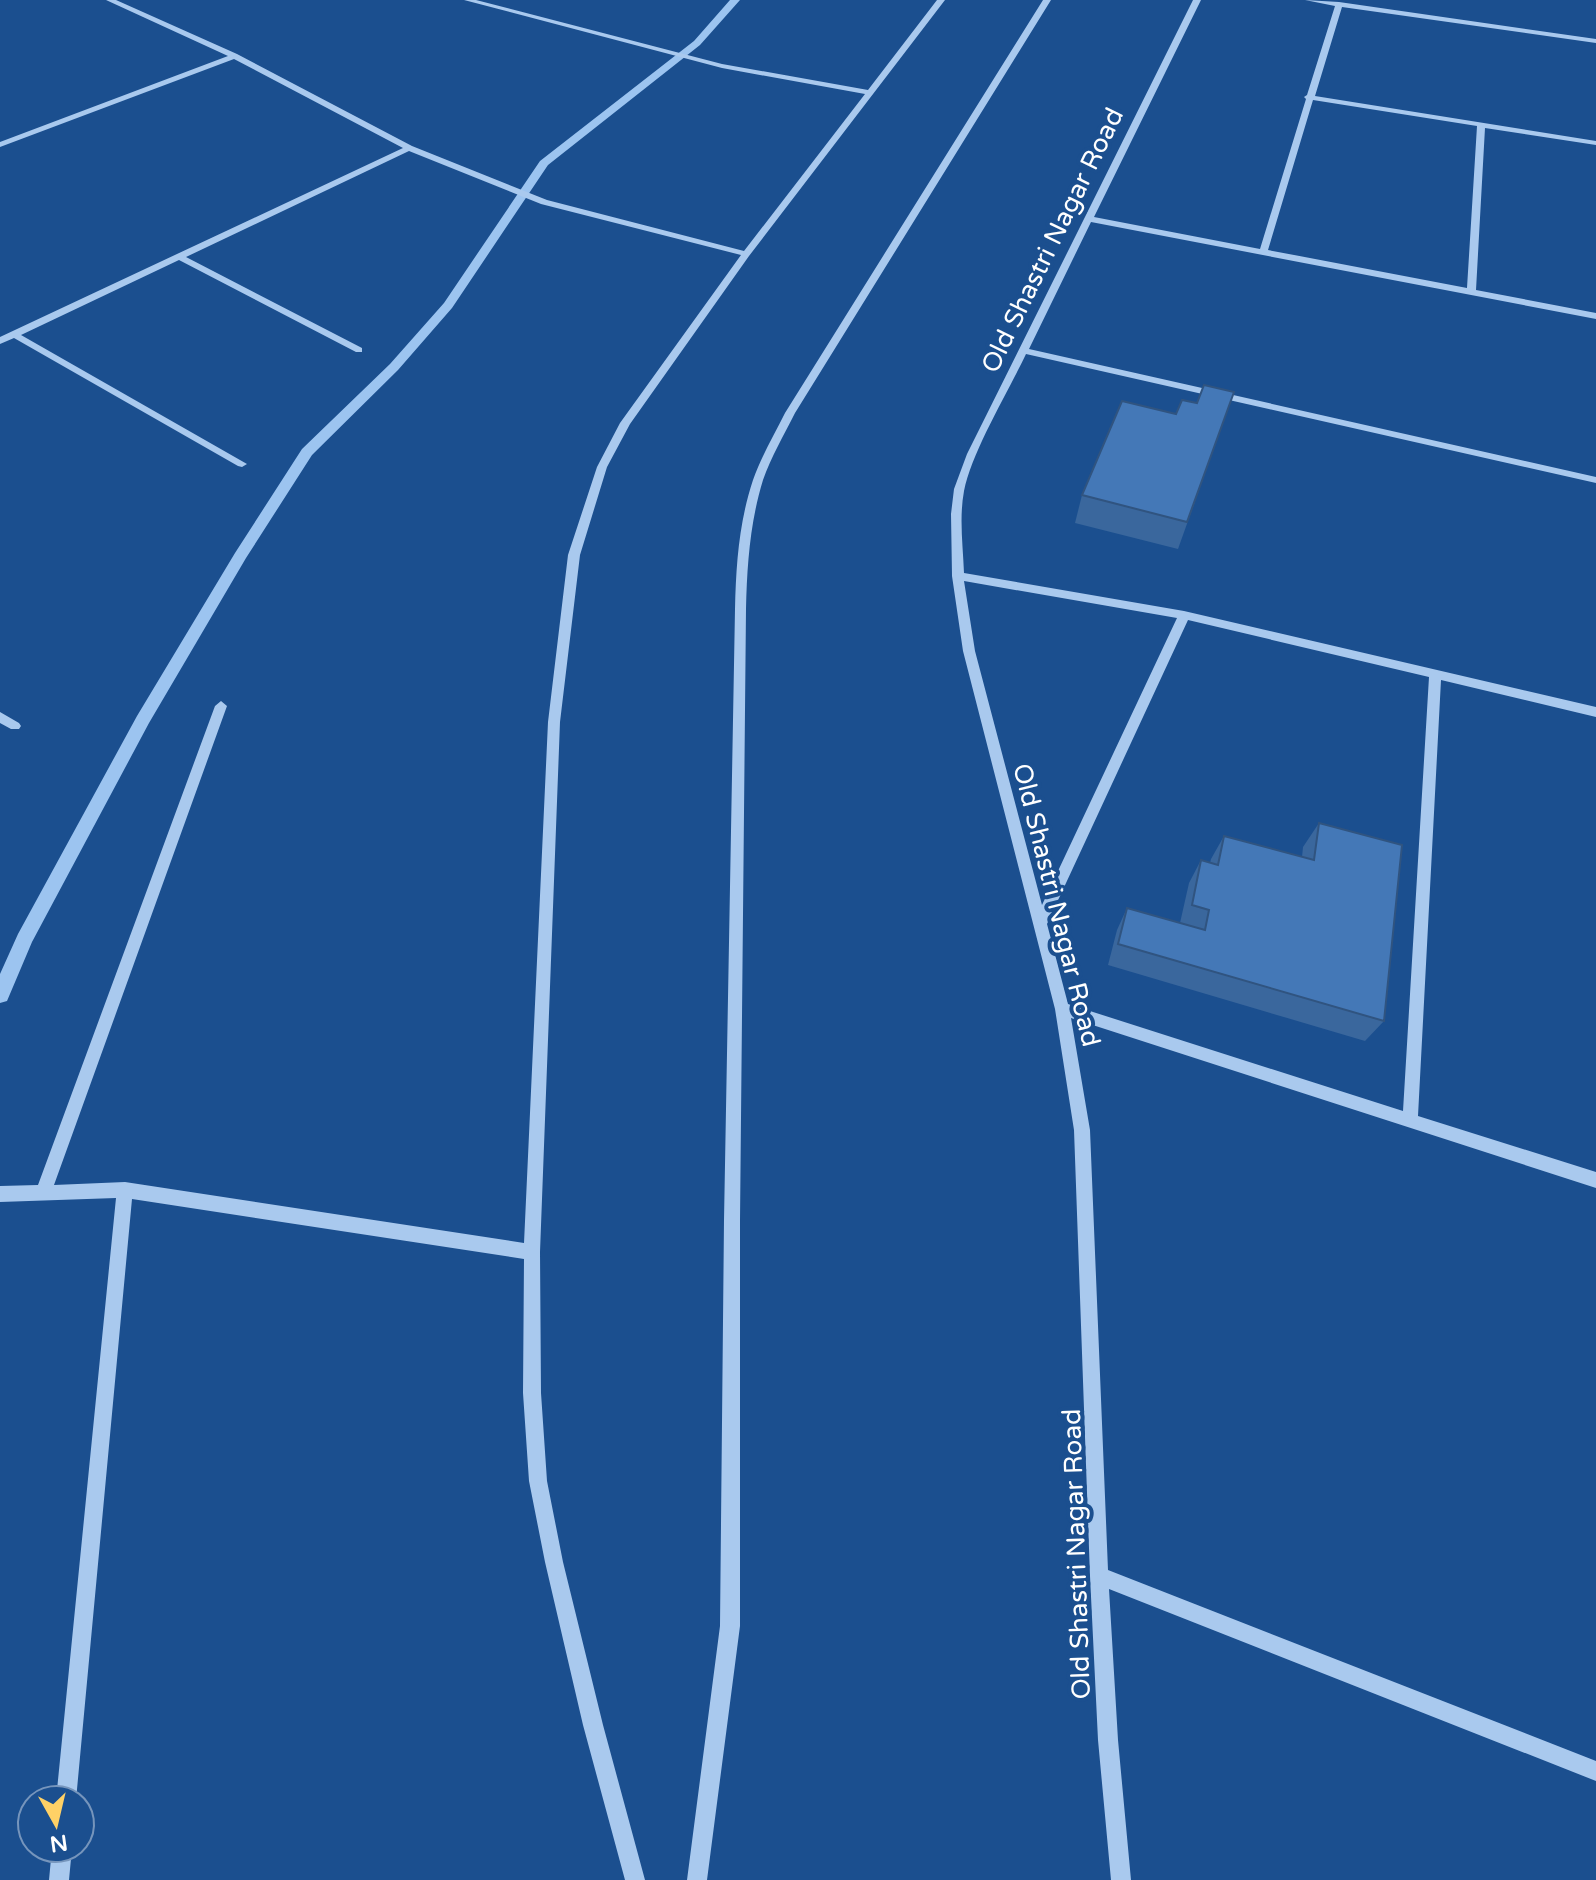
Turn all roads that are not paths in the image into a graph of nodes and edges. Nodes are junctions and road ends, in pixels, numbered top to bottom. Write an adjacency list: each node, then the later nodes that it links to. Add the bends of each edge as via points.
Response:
1 (110, 0): 9 (street)
2 (468, 0): 10 (street, via 695,59)
3 (941, 0): 10 (street)
4 (1047, 0): 47 (street, via 790,413 758,479 744,532 739,584 730,1626)
5 (1197, 0): 16 (street, Old Shastri Nagar Road)
6 (1309, 0): 7 (street)
7 (1339, 4): 8 (street); 11 (street)
8 (1596, 41)
9 (234, 56): 14 (street); 15 (street)
10 (871, 93): 18 (street)
11 (1308, 97): 12 (street); 17 (street)
12 (1481, 125): 13 (street); 20 (street)
13 (1596, 143)
14 (0, 145)
15 (409, 148): 18 (street, via 544,202); 19 (street)
16 (1090, 219): 17 (street); 25 (street, Old Shastri Nagar Road)
17 (1263, 252): 20 (street)
18 (746, 254): 42 (street, via 625,423 602,467 574,555 554,722)
19 (180, 257): 22 (street); 24 (street)
20 (1471, 292): 21 (street)
21 (1596, 316)
22 (13, 334): 23 (street); 26 (street)
23 (0, 341)
24 (359, 350)
25 (1026, 351): 27 (street); 28 (street, Old Shastri Nagar Road, via 959,489)
26 (242, 464)
27 (1596, 480)
28 (958, 576): 29 (street); 35 (street, Old Shastri Nagar Road, via 969,651)
29 (1184, 615): 30 (street); 35 (street)
30 (1435, 674): 32 (street); 37 (street)
31 (221, 706): 39 (street)
32 (1596, 712)
33 (0, 717): 34 (street)
34 (15, 726)
35 (1040, 924): 36 (street, Old Shastri Nagar Road)
36 (1062, 1009): 37 (street); 43 (street, Old Shastri Nagar Road, via 1082,1130)
37 (1410, 1120): 38 (street)
38 (1596, 1180)
39 (44, 1190): 40 (street); 41 (street)
40 (125, 1190): 42 (street); 45 (street)
41 (0, 1194)
42 (532, 1252): 46 (street, via 538,1481 593,1725)
43 (1099, 1576): 44 (street); 48 (street, Old Shastri Nagar Road)
44 (1596, 1771)
45 (68, 1784)
46 (635, 1880)
47 (697, 1880)
48 (1121, 1880)

